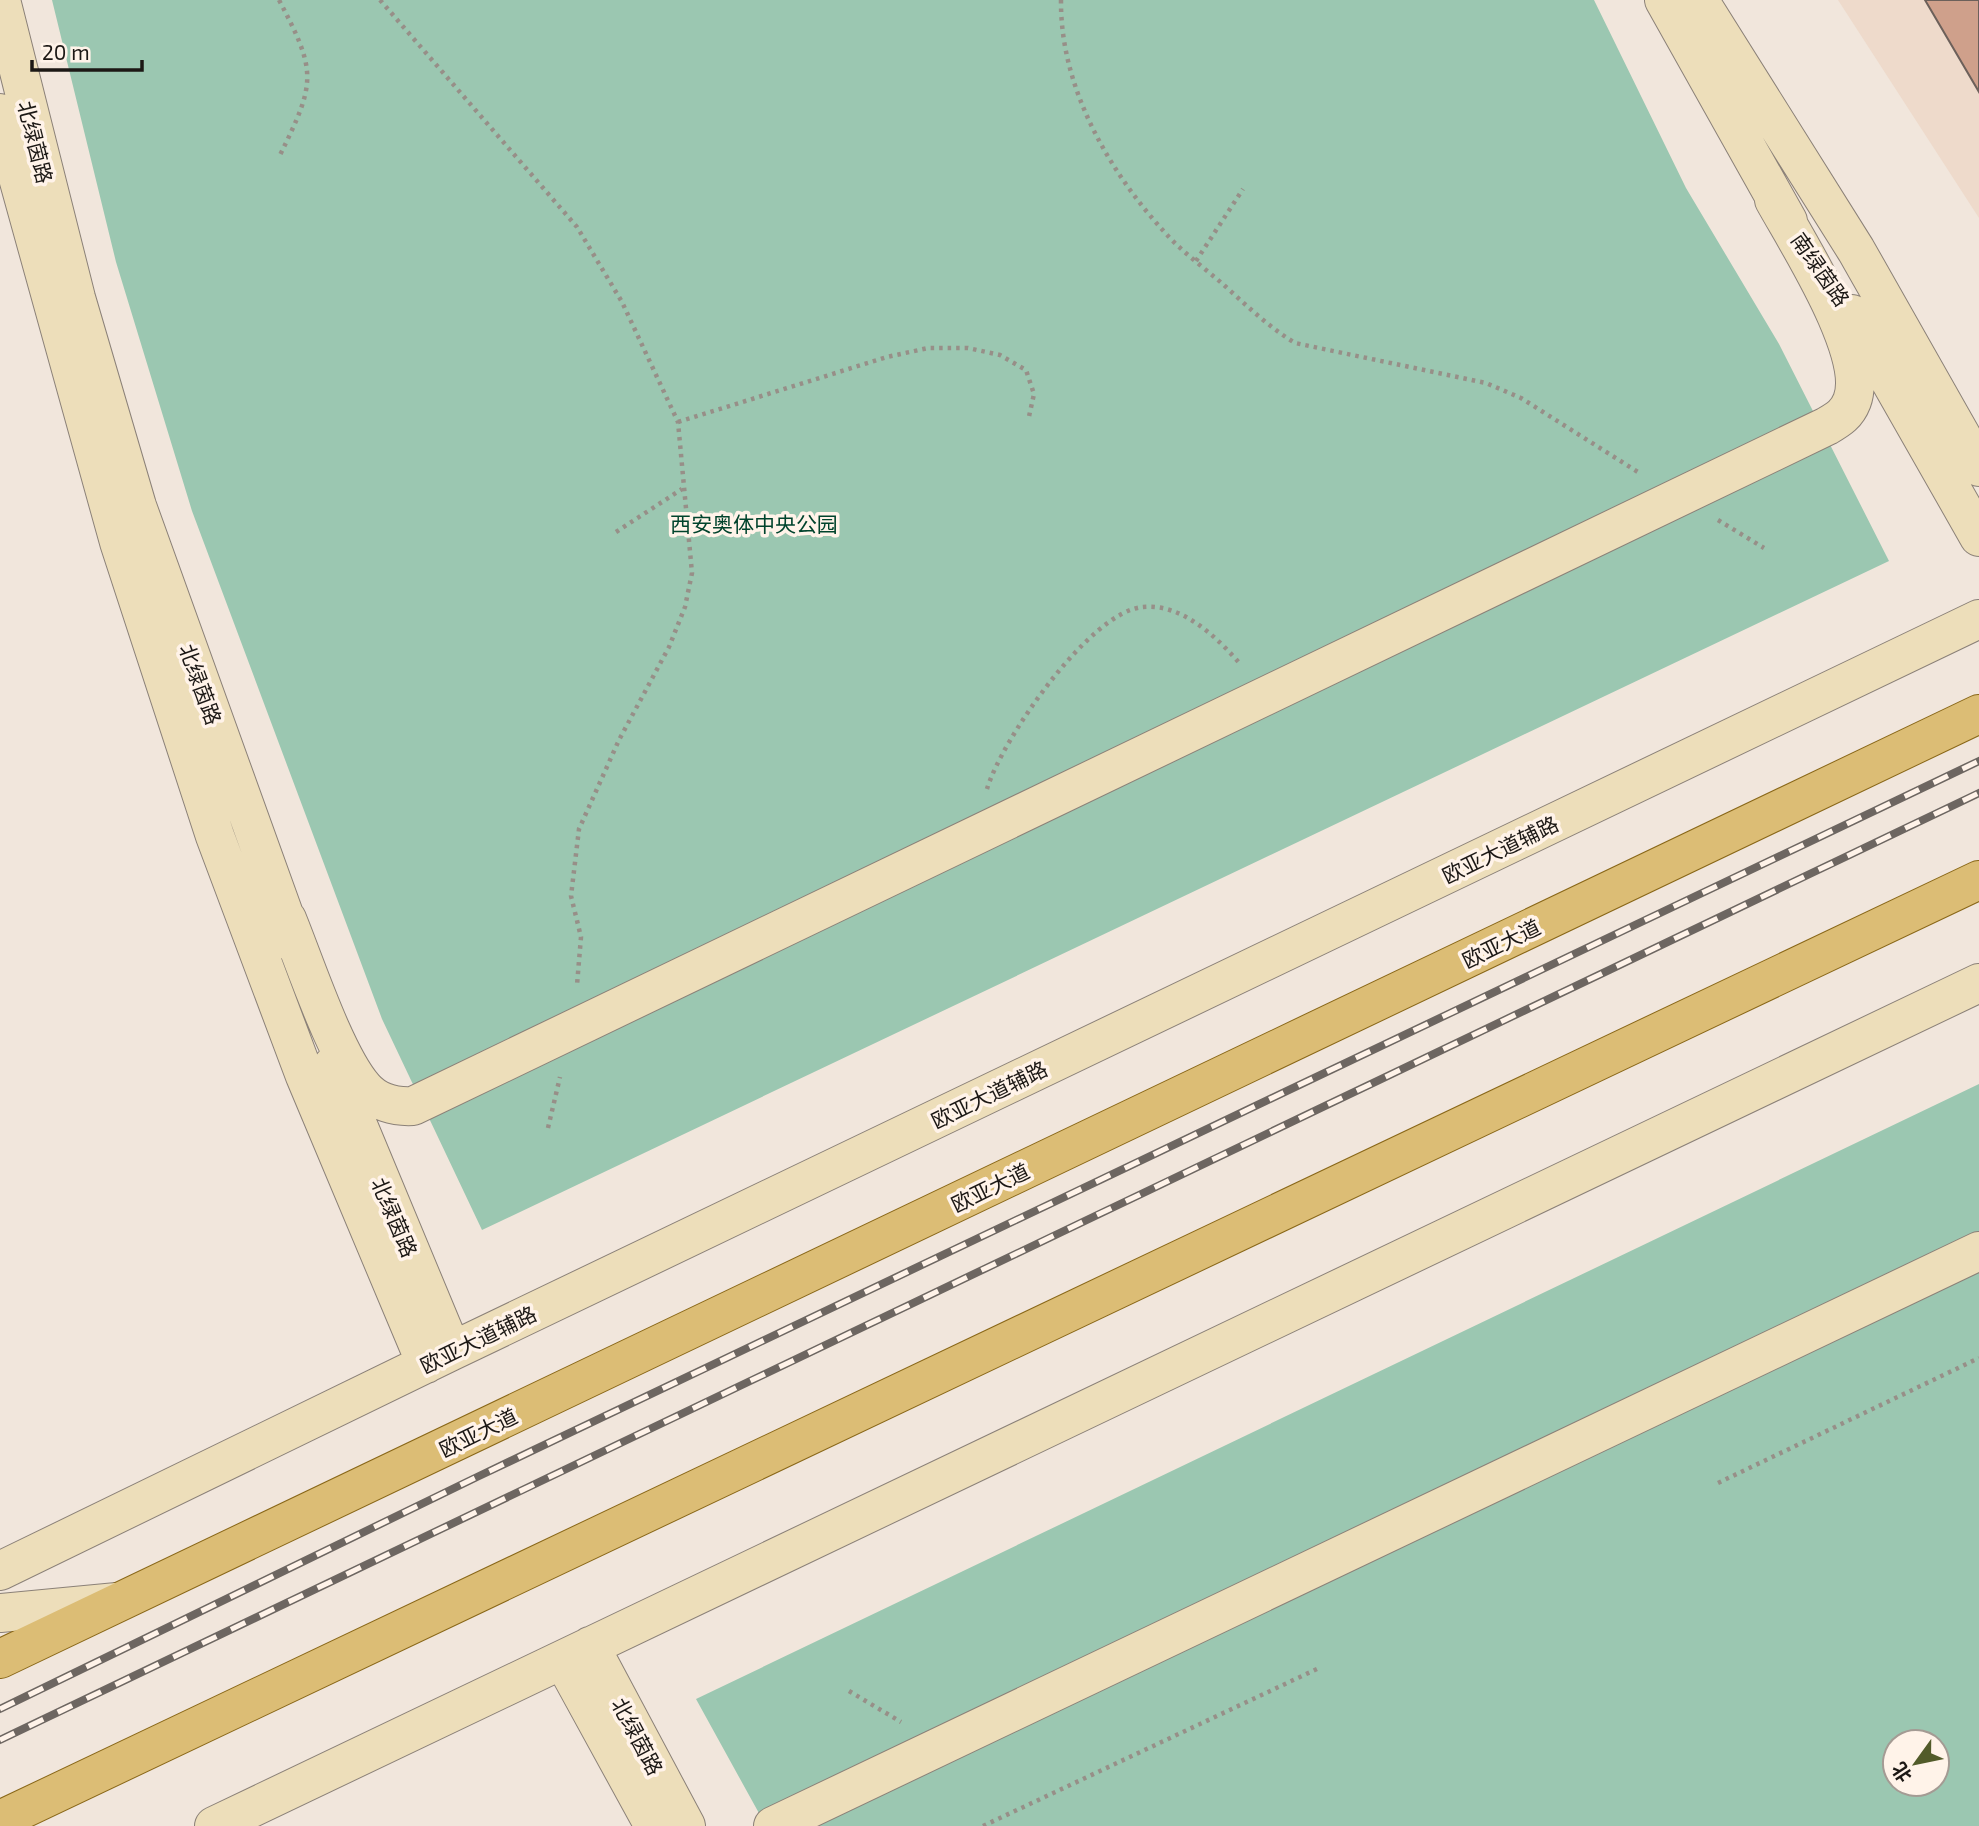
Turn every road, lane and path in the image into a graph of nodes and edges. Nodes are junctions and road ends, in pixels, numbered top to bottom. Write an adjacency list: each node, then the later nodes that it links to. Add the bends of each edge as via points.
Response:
1 (1, 0): 25 (street, 北绿茵路, via 76,298 136,506)
2 (279, 0): 8 (path, via 307,59 310,81 305,106)
3 (380, 0): 13 (path, via 577,228 622,302)
4 (1060, 0): 11 (path, via 1070,72 1100,143 1169,237)
5 (1664, 0): 10 (street, 南绿茵路)
6 (1699, 0): 14 (street, 南绿茵路, via 1856,250)
7 (0, 113): 30 (street, 北绿茵路, via 115,529 215,836 305,1076)
8 (281, 155)
9 (1243, 188): 11 (path)
10 (1774, 200): 16 (street, via 1833,306 1849,349 1853,399 1843,417); 18 (street, 南绿茵路, via 1850,309)
11 (1196, 261): 16 (path, via 1269,327 1295,344 1486,383 1521,398)
12 (1028, 421): 13 (path, via 1034,394 1026,370 1000,355 968,348 928,348)
13 (678, 422): 15 (path)
14 (1979, 467)
15 (682, 489): 17 (path); 27 (path, via 692,573 685,607 579,829 571,896 581,937 580,960)
16 (1680, 497): 19 (path); 21 (street)
17 (615, 532)
18 (1979, 537)
19 (1764, 548)
20 (1979, 619): 30 (street, 欧亚大道辅路)
21 (1265, 696): 23 (path, via 1239,662 1200,625 1169,610 1142,607 1091,634 1044,690 1003,749); 27 (street)
22 (1979, 714): 34 (main road, 欧亚大道)
23 (984, 798)
24 (1979, 880): 39 (main road)
25 (287, 919): 27 (street, via 342,1051 364,1088 396,1107 413,1106); 30 (street, 北绿茵路, via 323,1040)
26 (1979, 983): 36 (street)
27 (569, 1031): 28 (path)
28 (548, 1128)
29 (1979, 1251): 43 (street)
30 (439, 1358): 33 (street, 欧亚大道辅路)
31 (1979, 1358): 32 (path)
32 (1718, 1483)
33 (0, 1572)
34 (123, 1602): 35 (street); 37 (main road, 欧亚大道)
35 (0, 1613)
36 (576, 1653): 40 (street); 41 (street, 北绿茵路); 42 (street, 北绿茵路)
37 (0, 1659)
38 (1319, 1668): 44 (path)
39 (0, 1820)
40 (214, 1826)
41 (654, 1826)
42 (686, 1826)
43 (773, 1826)
44 (983, 1826)

